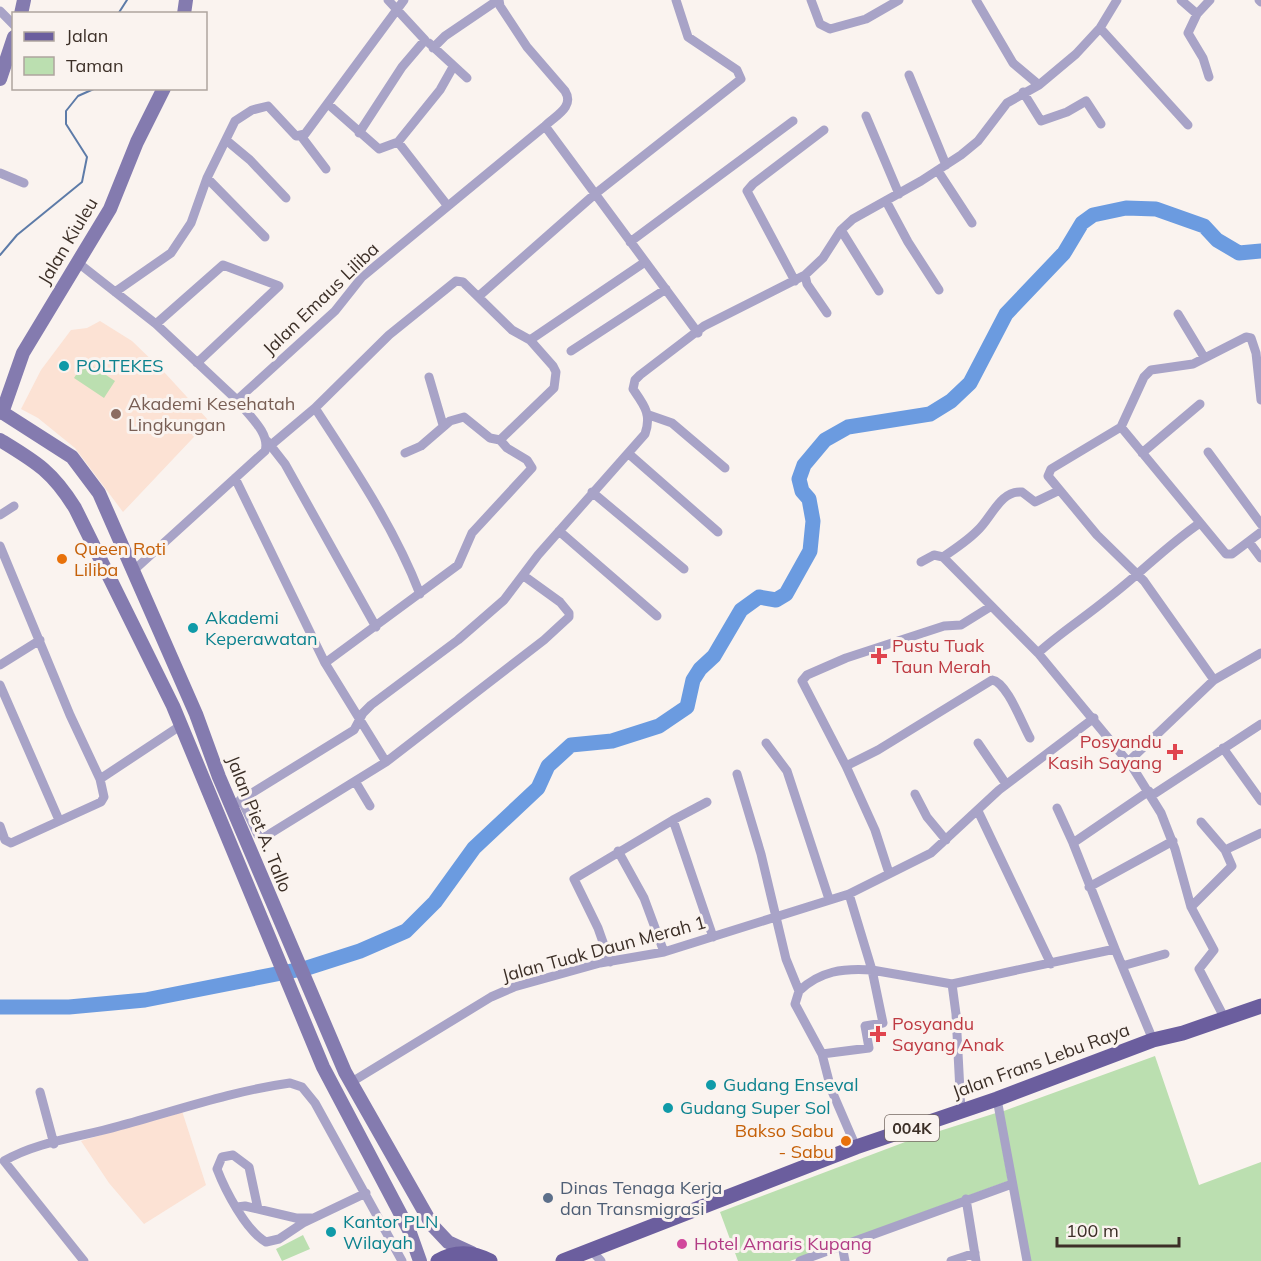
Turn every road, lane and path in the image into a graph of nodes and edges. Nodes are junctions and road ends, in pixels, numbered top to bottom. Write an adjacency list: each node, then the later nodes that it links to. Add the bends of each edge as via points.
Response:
1 (388, 0): 12 (street)
2 (404, 0): 12 (street)
3 (499, 0): 18 (street); 32 (street, Jalan Emaus Liliba, via 527,47 568,97 564,108)
4 (676, 0): 43 (street, via 688,37 736,70 741,79)
5 (811, 0): 6 (street, via 820,24 830,29 866,19)
6 (899, 0)
7 (976, 0): 24 (street, via 1013,63)
8 (1117, 0): 15 (street)
9 (1181, 0): 13 (street)
10 (1210, 0): 13 (street)
11 (0, 11): 14 (street)
12 (396, 11): 16 (street); 27 (street)
13 (1197, 14): 21 (street, via 1188,33)
14 (12, 23)
15 (1100, 28): 24 (street); 31 (street)
16 (425, 39): 18 (street); 34 (street)
17 (12, 43): 23 (main road)
18 (433, 48): 19 (street)
19 (453, 67): 22 (street); 37 (street, via 440,90)
20 (909, 75): 38 (street)
21 (1209, 77)
22 (467, 78)
23 (0, 79)
24 (1039, 85): 26 (street)
25 (163, 90): 52 (main road, Jalan Kiuleu, via 110,208)
26 (1023, 92): 30 (street, via 1041,121 1086,101); 38 (street, via 1000,110 972,147)
27 (328, 104): 34 (street); 35 (street)
28 (866, 116): 44 (street)
29 (793, 121): 51 (street)
30 (1101, 124)
31 (1188, 125)
32 (545, 126): 43 (street); 47 (street, Jalan Emaus Liliba)
33 (824, 130): 55 (street, via 747,191)
34 (359, 133): 37 (street, via 380,149)
35 (301, 136): 36 (street, via 292,134 268,106 238,118); 39 (street)
36 (226, 140): 41 (street); 45 (street)
37 (398, 142): 47 (street)
38 (942, 168): 44 (street); 48 (street)
39 (326, 169)
40 (0, 173): 42 (street)
41 (207, 178): 50 (street); 59 (street, via 191,223 171,253)
42 (24, 183)
43 (595, 194): 51 (street); 60 (street)
44 (899, 194): 46 (street)
45 (286, 198)
46 (886, 201): 49 (street); 58 (street)
47 (447, 205): 71 (street, Jalan Emaus Liliba, via 362,277 335,311)
48 (972, 223)
49 (841, 230): 54 (street, via 823,258); 57 (street)
50 (266, 237)
51 (630, 242): 53 (street)
52 (77, 262): 59 (street); 75 (main road, Jalan Kiuleu, via 23,352)
53 (645, 262): 56 (street); 65 (street)
54 (804, 275): 55 (street); 61 (street)
55 (795, 281): 64 (street, via 737,308)
56 (666, 289): 64 (street); 66 (street)
57 (879, 291)
58 (939, 291)
59 (116, 292): 63 (street)
60 (479, 296): 65 (street, via 512,330); 74 (street, via 456,281 389,335)
61 (827, 313)
62 (1178, 314): 68 (street)
63 (156, 324): 69 (street); 69 (street, via 223,265 279,286)
64 (698, 333): 76 (street, via 635,380 633,388)
65 (530, 340): 80 (street, via 556,372 554,388)
66 (571, 351)
67 (1259, 353): 68 (street, via 1253,340 1246,337); 72 (street)
68 (1204, 357): 78 (street, via 1188,365 1151,370 1143,377)
69 (197, 363): 71 (street)
70 (429, 377): 77 (street)
71 (237, 400): 81 (street)
72 (1261, 400)
73 (1200, 404): 84 (street)
74 (315, 408): 81 (street); 106 (street, via 373,497)
75 (1, 412): 103 (main road, Jalan Piet A. Tallo, via 72,457 99,494)
76 (649, 415): 85 (street, via 645,434); 86 (street, via 672,423)
77 (443, 425): 80 (street, via 464,417 490,438); 83 (street, via 421,446)
78 (1121, 427): 84 (street); 88 (street, via 1051,469 1048,476)
79 (0, 440): 120 (main road, Jalan Piet A. Tallo, via 43,467 58,481 75,508)
80 (500, 440): 106 (street, via 531,463 532,468 472,533 458,565)
81 (268, 442): 87 (street, via 265,451); 109 (street)
82 (1208, 452): 93 (street)
83 (405, 453)
84 (1142, 453): 92 (street)
85 (629, 454): 89 (street); 95 (street)
86 (725, 468)
87 (235, 478): 103 (street); 113 (street)
88 (1058, 491): 99 (street, via 1035,502 1022,492 1015,492 994,508 980,528); 104 (street)
89 (592, 492): 94 (street); 102 (street)
90 (14, 506): 91 (street)
91 (0, 515)
92 (1200, 523): 97 (street, via 1226,554); 104 (street)
93 (1261, 524)
94 (559, 531): 105 (street); 108 (street)
95 (717, 532)
96 (1261, 532): 97 (street)
97 (1249, 542): 100 (street)
98 (0, 546): 110 (street)
99 (943, 557): 101 (street, via 934,555); 107 (street)
100 (1261, 558)
101 (921, 562)
102 (684, 569)
103 (133, 571): 136 (main road, Jalan Piet A. Tallo)
104 (1137, 573): 111 (street); 115 (street)
105 (524, 576): 118 (street, via 486,617 372,705); 125 (street, via 560,602 569,617)
106 (420, 594): 109 (street)
107 (990, 607): 111 (street); 127 (street, via 964,624 944,626 855,655 802,680)
108 (657, 616)
109 (376, 627): 113 (street)
110 (40, 640): 114 (street); 129 (street)
111 (1038, 653): 117 (street)
112 (1261, 653): 115 (street)
113 (325, 663): 118 (street)
114 (0, 665)
115 (1214, 681): 126 (street)
116 (0, 686): 140 (street)
117 (1094, 718): 126 (street); 131 (street, Jalan Tuak Daun Merah 1)
118 (360, 722): 125 (street); 136 (street, via 354,730)
119 (1261, 724): 124 (street)
120 (180, 726): 129 (street); 151 (main road, Jalan Piet A. Tallo)
121 (1030, 738): 127 (street, via 1009,695 992,680)
122 (766, 742): 154 (street, via 787,771)
123 (978, 743): 131 (street)
124 (1223, 748): 133 (street); 135 (street)
125 (386, 762): 130 (street)
126 (1128, 762): 133 (street)
127 (846, 766): 150 (street, via 875,830)
128 (737, 774): 156 (street)
129 (100, 779): 140 (street, via 104,797 101,802)
130 (356, 781): 136 (street, via 263,838); 137 (street)
131 (1006, 784): 139 (street, Jalan Tuak Daun Merah 1)
132 (915, 794): 145 (street)
133 (1150, 794): 146 (street); 147 (street)
134 (707, 801): 141 (street)
135 (1261, 801)
136 (236, 802): 151 (main road, Jalan Piet A. Tallo)
137 (370, 806)
138 (1057, 808): 147 (street)
139 (978, 811): 145 (street, Jalan Tuak Daun Merah 1); 162 (street)
140 (59, 820): 143 (street, via 11,843 5,840)
141 (673, 820): 149 (street); 157 (street)
142 (1201, 822): 148 (street)
143 (0, 826)
144 (1261, 833): 148 (street)
145 (946, 840): 150 (street, Jalan Tuak Daun Merah 1, via 921,859)
146 (1173, 841): 152 (street); 155 (street)
147 (1073, 843): 152 (street)
148 (1225, 850): 155 (street, via 1232,866)
149 (618, 851): 159 (street, via 644,898); 161 (street, via 574,879)
150 (889, 873): 153 (street, Jalan Tuak Daun Merah 1)
151 (254, 879): 171 (main road, Jalan Piet A. Tallo); 190 (main road, Jalan Piet A. Tallo, via 336,1094 409,1230)
152 (1089, 887): 158 (street)
153 (849, 894): 154 (street, Jalan Tuak Daun Merah 1); 164 (street)
154 (829, 899): 156 (street, Jalan Tuak Daun Merah 1)
155 (1191, 908): 168 (street, via 1214,950 1198,969)
156 (776, 917): 157 (street, Jalan Tuak Daun Merah 1); 166 (street)
157 (713, 937): 159 (street, Jalan Tuak Daun Merah 1)
158 (1115, 949): 162 (street); 163 (street)
159 (664, 952): 161 (street, Jalan Tuak Daun Merah 1)
160 (1165, 954): 163 (street)
161 (610, 962): 171 (street, Jalan Tuak Daun Merah 1, via 514,987 491,997)
162 (1051, 964): 165 (street)
163 (1122, 966): 169 (street)
164 (872, 970): 165 (street); 166 (street, via 837,970 818,976); 170 (street, via 883,1023 865,1026 869,1048)
165 (952, 984): 174 (street)
166 (799, 991): 170 (street, via 795,1004)
167 (1261, 1006): 168 (main road, Jalan Frans Lebu Raya / 004K)
168 (1225, 1019): 169 (main road, Jalan Frans Lebu Raya / 004K)
169 (1153, 1040): 173 (main road, Jalan Frans Lebu Raya / 004K)
170 (822, 1054): 176 (street, via 831,1089)
171 (350, 1083): 187 (main road, Jalan Piet A. Tallo, via 435,1230 456,1248)
172 (40, 1092): 175 (street)
173 (998, 1099): 174 (main road, Jalan Frans Lebu Raya / 004K); 178 (street)
174 (961, 1111): 176 (main road, Jalan Frans Lebu Raya / 004K)
175 (54, 1144): 177 (street); 179 (street, via 252,1090 296,1084 315,1103)
176 (856, 1148): 185 (main road, Jalan Frans Lebu Raya / 004K, via 652,1224)
177 (2, 1160): 188 (street)
178 (1012, 1184): 180 (street); 197 (street)
179 (366, 1193): 183 (street); 189 (street)
180 (966, 1199): 184 (street); 186 (street)
181 (237, 1207): 182 (street); 182 (street, via 217,1169 222,1157 233,1155 249,1167); 183 (street, via 245,1222 266,1242 279,1239)
182 (258, 1209): 183 (street)
183 (314, 1218)
184 (842, 1245): 194 (street); 195 (street)
185 (597, 1256): 193 (main road, Jalan Frans Lebu Raya / 004K)
186 (975, 1257): 196 (street)
187 (485, 1258): 191 (main road, via 460,1253); 192 (main road)
188 (84, 1261)
189 (402, 1261)
190 (420, 1261)
191 (438, 1261)
192 (495, 1261)
193 (565, 1261)
194 (800, 1261)
195 (845, 1261)
196 (951, 1261)
197 (1027, 1261)

